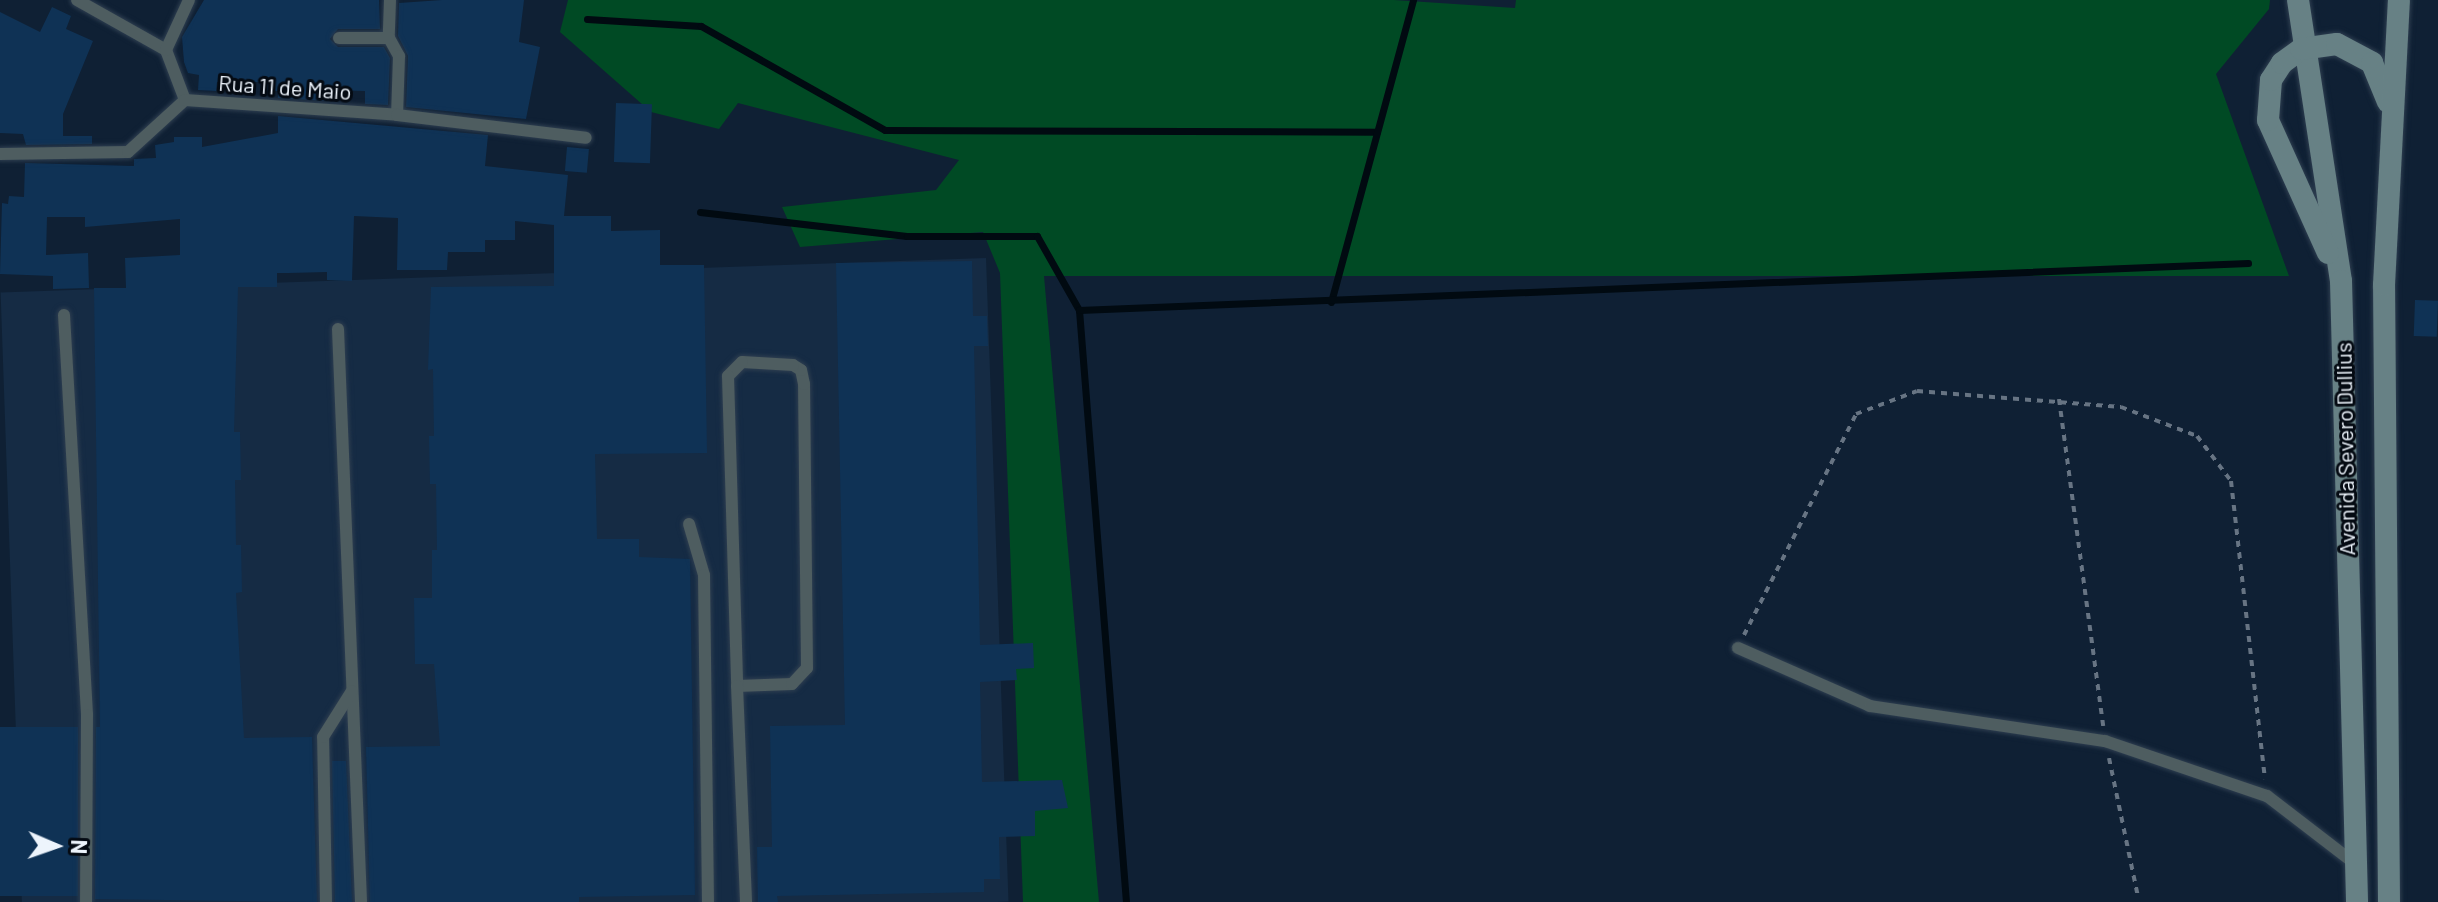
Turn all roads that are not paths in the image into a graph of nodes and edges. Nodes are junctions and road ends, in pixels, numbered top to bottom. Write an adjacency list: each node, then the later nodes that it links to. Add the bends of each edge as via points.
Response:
1 (77, 0): 9 (lane)
2 (189, 0): 9 (lane)
3 (390, 0): 7 (lane)
4 (2298, 0): 8 (main road, Avenida Severo Dullius)
5 (2399, 0): 13 (main road, Avenida Severo Dullius)
6 (339, 38): 7 (lane)
7 (389, 38): 11 (lane, via 399,56)
8 (2301, 49): 13 (main road, via 2337,44 2372,63 2388,99); 15 (main road, Avenida Severo Dullius); 15 (main road, via 2271,80 2268,120)
9 (166, 50): 10 (lane)
10 (185, 100): 11 (lane, Rua 11 de Maio); 14 (lane, via 128,152)
11 (397, 115): 12 (lane, Rua 11 de Maio)
12 (586, 138)
13 (2390, 151): 29 (main road, Avenida Severo Dullius, via 2384,285)
14 (0, 154)
15 (2341, 281): 22 (main road, Avenida Severo Dullius)
16 (64, 315): 23 (lane, via 87,715)
17 (338, 329): 21 (lane)
18 (689, 524): 26 (lane, via 704,575)
19 (1738, 648): 22 (lane, via 1870,706 2105,741 2267,796)
20 (737, 686): 20 (lane, via 728,376 742,362 793,365 801,370 804,384 807,668 792,684); 27 (lane)
21 (352, 691): 24 (lane, via 323,737); 25 (lane)
22 (2357, 865): 28 (main road, Avenida Severo Dullius)
23 (86, 902)
24 (326, 902)
25 (361, 902)
26 (708, 902)
27 (746, 902)
28 (2357, 902)
29 (2389, 902)

